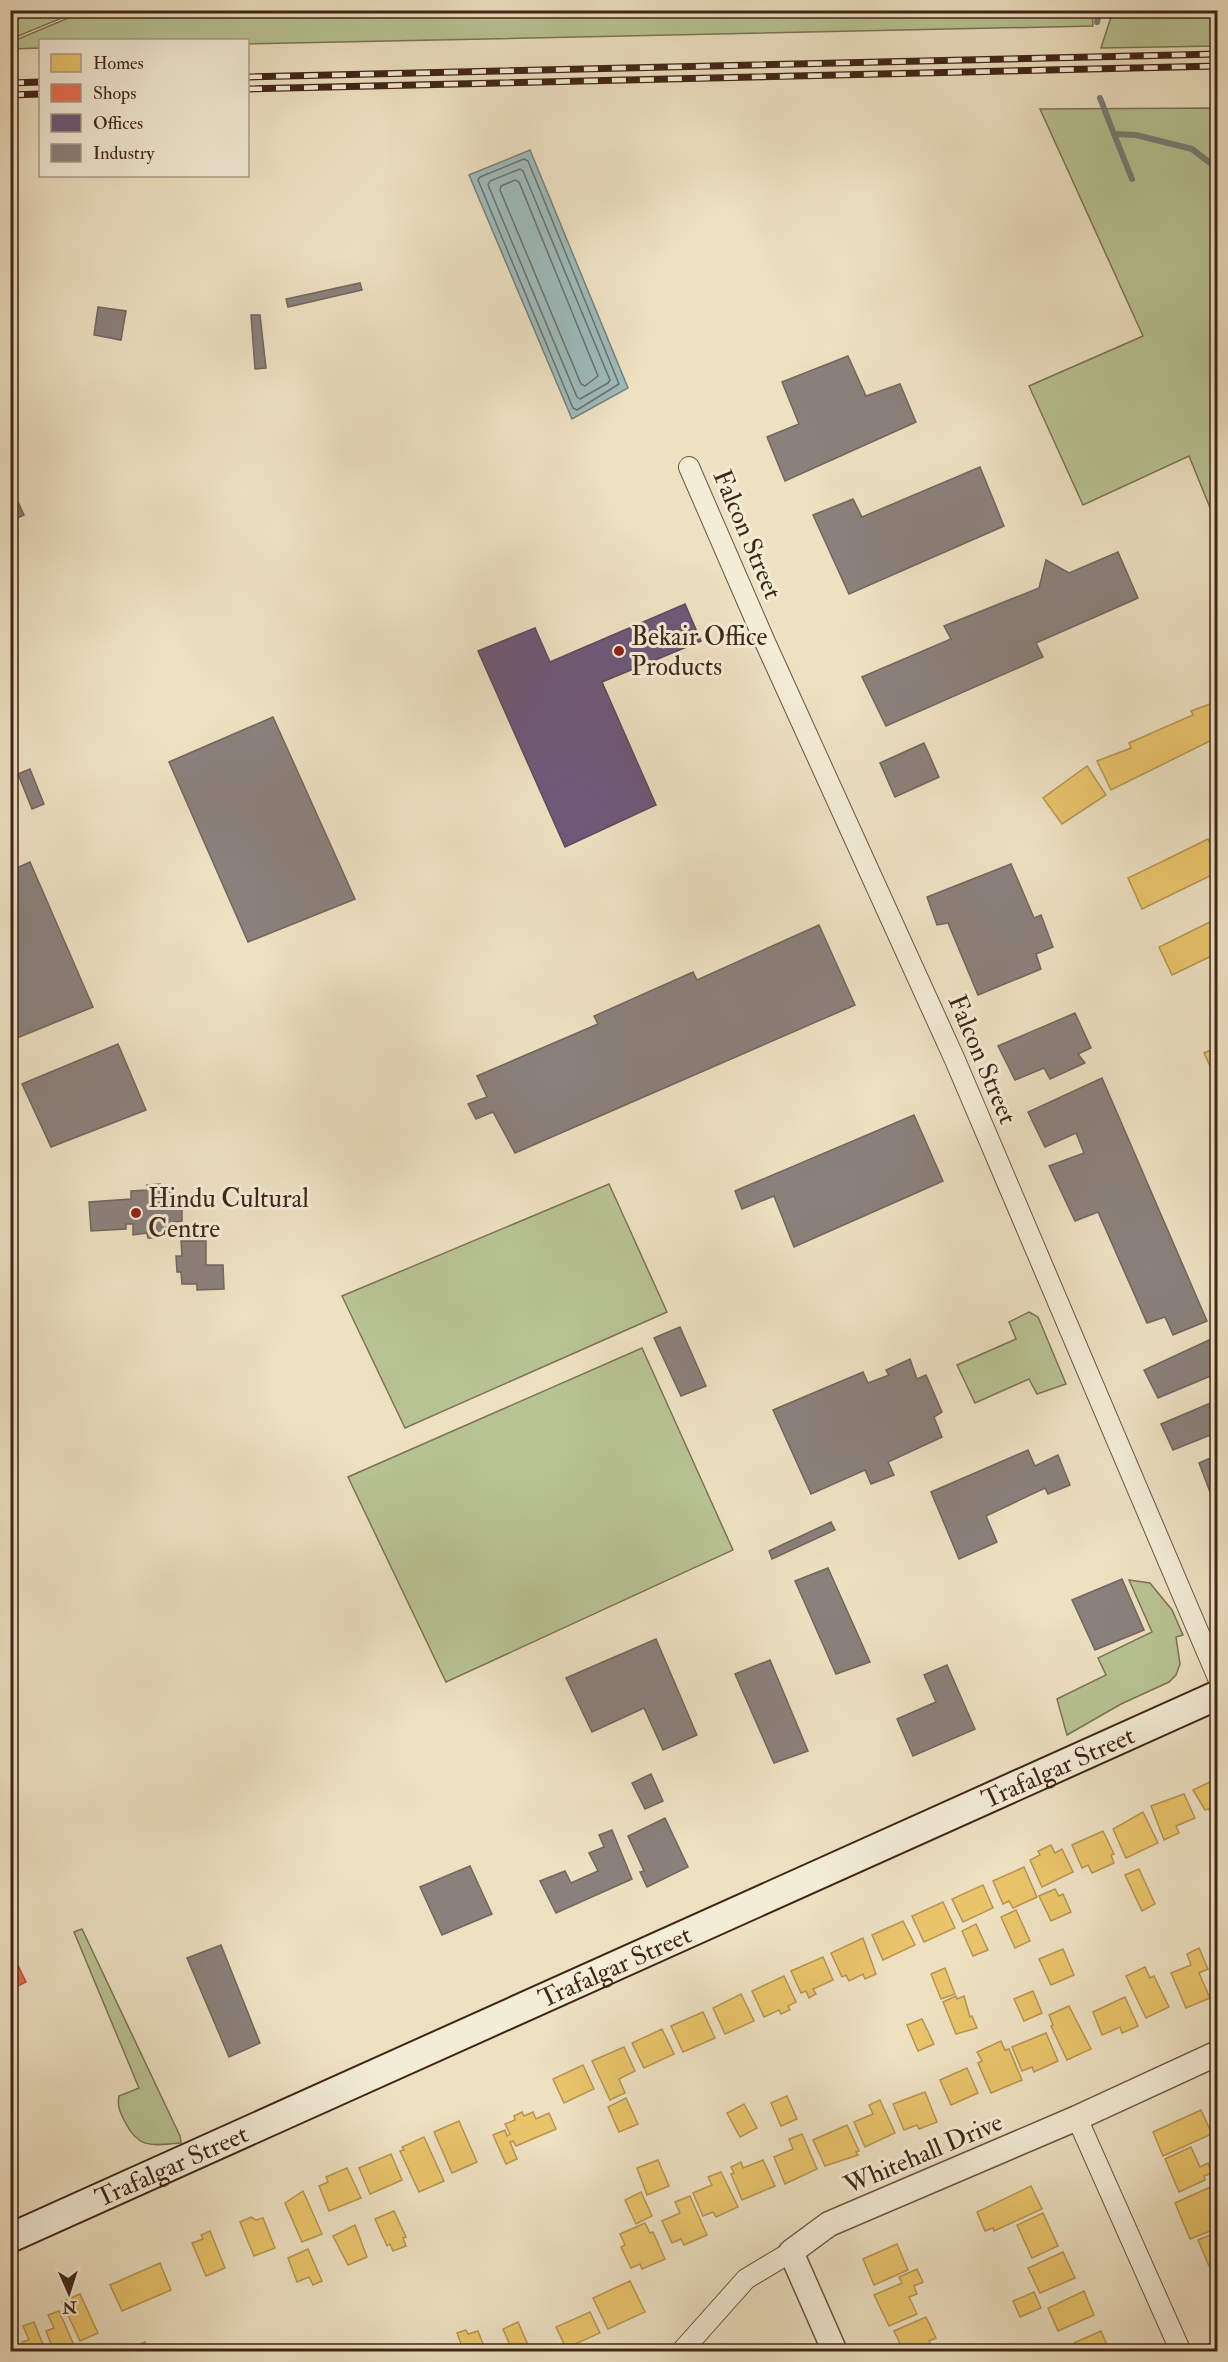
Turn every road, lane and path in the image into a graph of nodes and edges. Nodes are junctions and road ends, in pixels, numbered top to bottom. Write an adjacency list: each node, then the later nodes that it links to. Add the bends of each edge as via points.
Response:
1 (689, 467): 2 (street, Falcon Street, via 955,1060)
2 (1218, 1678)
3 (1218, 1695): 6 (main road, Trafalgar Street)
4 (1218, 2053): 5 (street, Whitehall Drive)
5 (1077, 2118): 7 (street, Whitehall Drive, via 830,2224); 10 (street)
6 (10, 2238)
7 (791, 2252): 8 (street, Whitehall Drive, via 747,2279); 9 (street)
8 (681, 2352)
9 (835, 2352)
10 (1181, 2352)

